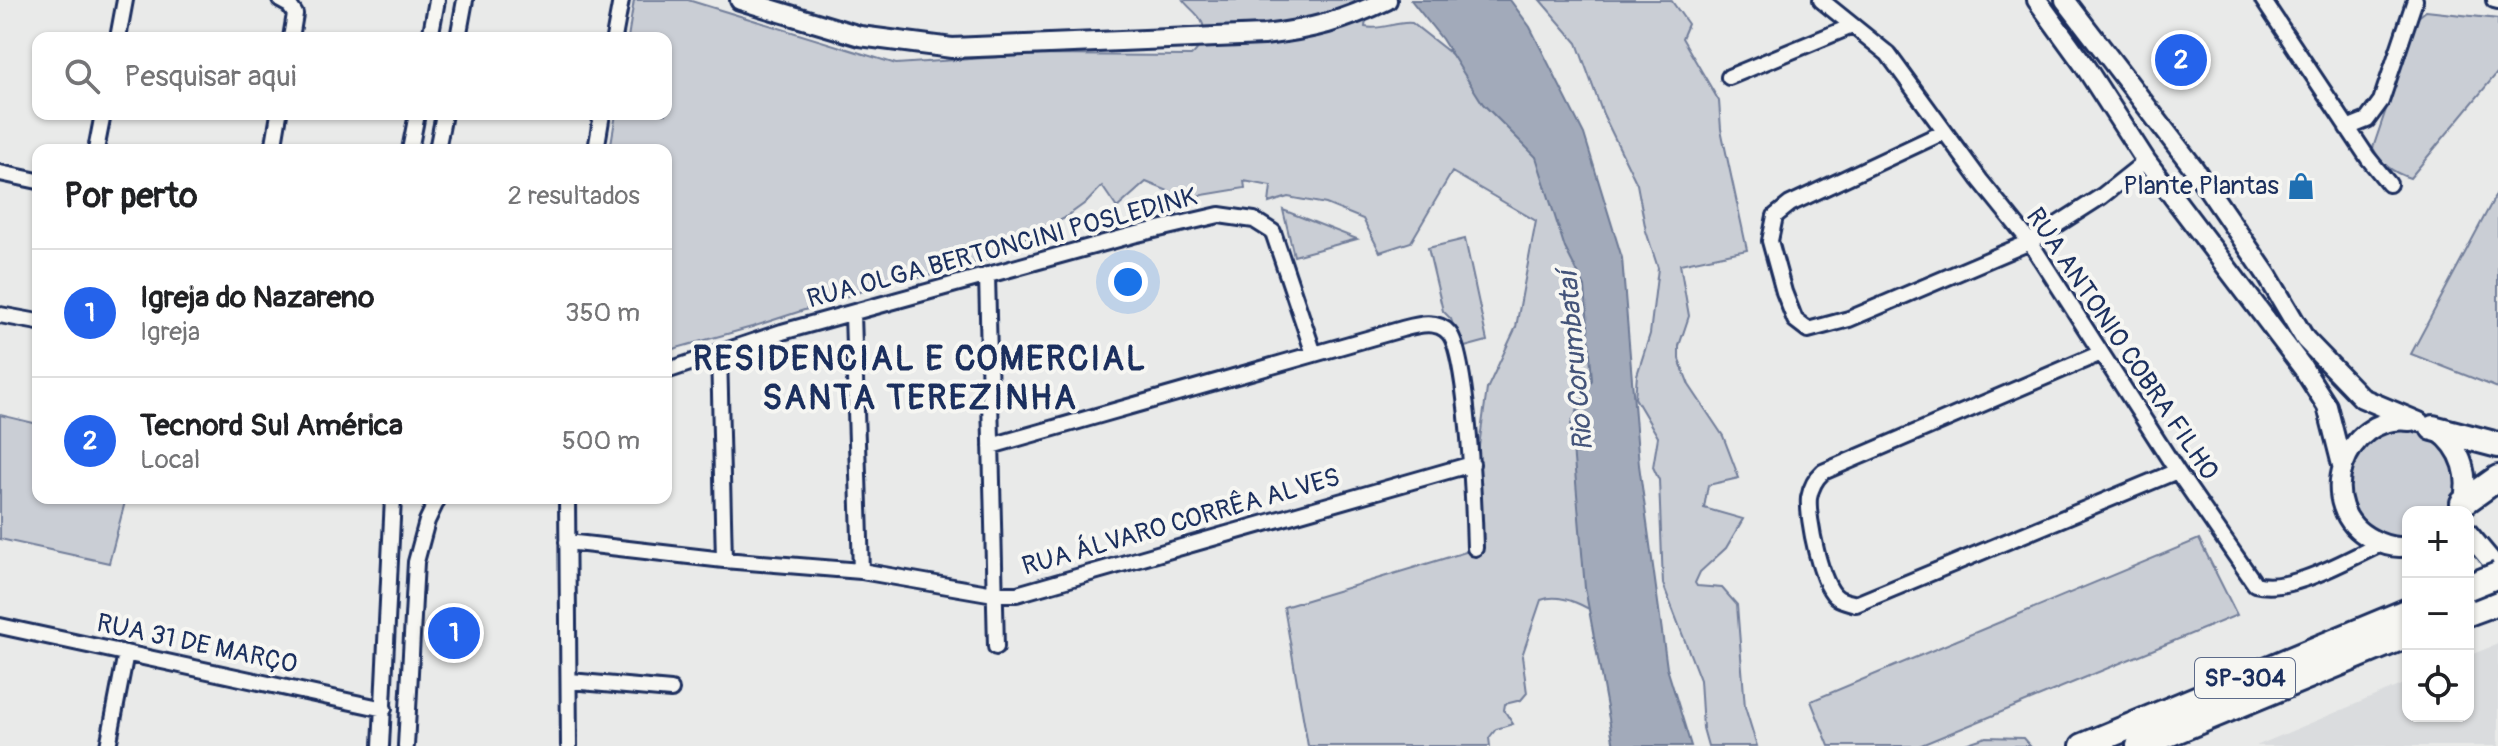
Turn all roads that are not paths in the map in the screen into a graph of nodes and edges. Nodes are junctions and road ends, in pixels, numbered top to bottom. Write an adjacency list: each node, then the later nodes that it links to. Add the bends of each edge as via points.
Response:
1 (125, 0): 14 (street)
2 (280, 0): 15 (street, via 295,14)
3 (437, 0): 16 (street)
4 (465, 0): 17 (street)
5 (621, 0): 18 (street)
6 (740, 0): 7 (street, via 860,36 952,48 1264,35 1346,19)
7 (1387, 0)
8 (1821, 0): 13 (street, RUA ANTONIO COBRA FILHO)
9 (2037, 0): 32 (street)
10 (2065, 0): 45 (street, via 2193,167 2305,339 2362,398)
11 (2263, 0): 25 (street)
12 (2415, 0): 25 (street, via 2381,101 2367,120)
13 (1852, 26): 19 (street); 26 (street, RUA ANTONIO COBRA FILHO, via 1888,54)
14 (119, 32)
15 (292, 32)
16 (431, 32)
17 (459, 32)
18 (615, 32)
19 (1729, 77)
20 (102, 120): 27 (street)
21 (278, 120): 28 (street)
22 (416, 120): 29 (street)
23 (443, 120): 30 (street)
24 (601, 120): 31 (street)
25 (2347, 128): 35 (street)
26 (1944, 132): 36 (street, RUA ANTONIO COBRA FILHO); 36 (street, via 1790,204 1775,216 1770,241 1795,320 1808,330 1849,319)
27 (97, 144)
28 (274, 144)
29 (411, 144)
30 (438, 144)
31 (597, 144)
32 (2146, 161): 36 (street); 49 (street, via 2327,406)
33 (0, 173): 34 (street)
34 (32, 180)
35 (2389, 184)
36 (2030, 242): 42 (street, RUA ANTONIO COBRA FILHO)
37 (987, 275): 38 (street, RUA OLGA BERTONCINI POSLEDINK); 43 (street, RUA OLGA BERTONCINI POSLEDINK, via 1202,218 1254,220 1273,232); 47 (street)
38 (853, 314): 41 (street, RUA OLGA BERTONCINI POSLEDINK); 65 (street)
39 (0, 315): 40 (street)
40 (32, 321)
41 (719, 352): 44 (street, RUA OLGA BERTONCINI POSLEDINK); 62 (street)
42 (2101, 353): 50 (street, RUA ANTONIO COBRA FILHO); 50 (street, via 1823,472 1815,479 1809,500 1828,586 1836,598 1856,604)
43 (1314, 354): 47 (street); 48 (street, via 1422,324 1447,331 1459,367)
44 (672, 369)
45 (2426, 425): 46 (highway); 49 (street, via 2403,420 2372,428 2349,450); 55 (street, via 2455,447 2462,460)
46 (2498, 445)
47 (991, 446): 68 (street)
48 (1472, 464): 60 (street); 68 (street, RUA ÁLVARO CORRÊA ALVES, via 1017,594)
49 (2342, 465): 59 (street, via 2339,489 2345,512 2367,537)
50 (2177, 471): 59 (street, RUA ANTONIO COBRA FILHO, via 2255,584 2270,588 2299,580)
51 (2498, 478): 56 (highway)
52 (393, 504): 78 (street)
53 (435, 504): 81 (street, via 416,562)
54 (567, 504): 58 (street)
55 (2462, 506)
56 (2464, 506)
57 (2474, 540): 63 (street)
58 (567, 542): 62 (street, RUA ÁLVARO CORRÊA ALVES); 76 (street)
59 (2381, 544): 61 (street)
60 (1475, 548)
61 (2402, 548)
62 (724, 560): 65 (street, RUA ÁLVARO CORRÊA ALVES)
63 (2498, 569)
64 (2474, 570): 69 (street)
65 (861, 571): 68 (street, RUA ÁLVARO CORRÊA ALVES)
66 (2498, 575): 67 (highway, bridge)
67 (2474, 585)
68 (994, 594): 74 (street)
69 (2498, 599): 70 (highway)
70 (2474, 610)
71 (2402, 613): 83 (highway, SP-304)
72 (0, 626): 75 (street, RUA 31 DE MARÇO)
73 (2402, 637): 84 (highway, SP-304)
74 (996, 647)
75 (126, 653): 78 (street, RUA 31 DE MARÇO); 79 (street)
76 (570, 681): 77 (street); 82 (street)
77 (671, 690)
78 (384, 709): 80 (street)
79 (108, 746)
80 (381, 746)
81 (406, 746)
82 (569, 746)
83 (2083, 746)
84 (2139, 746)

